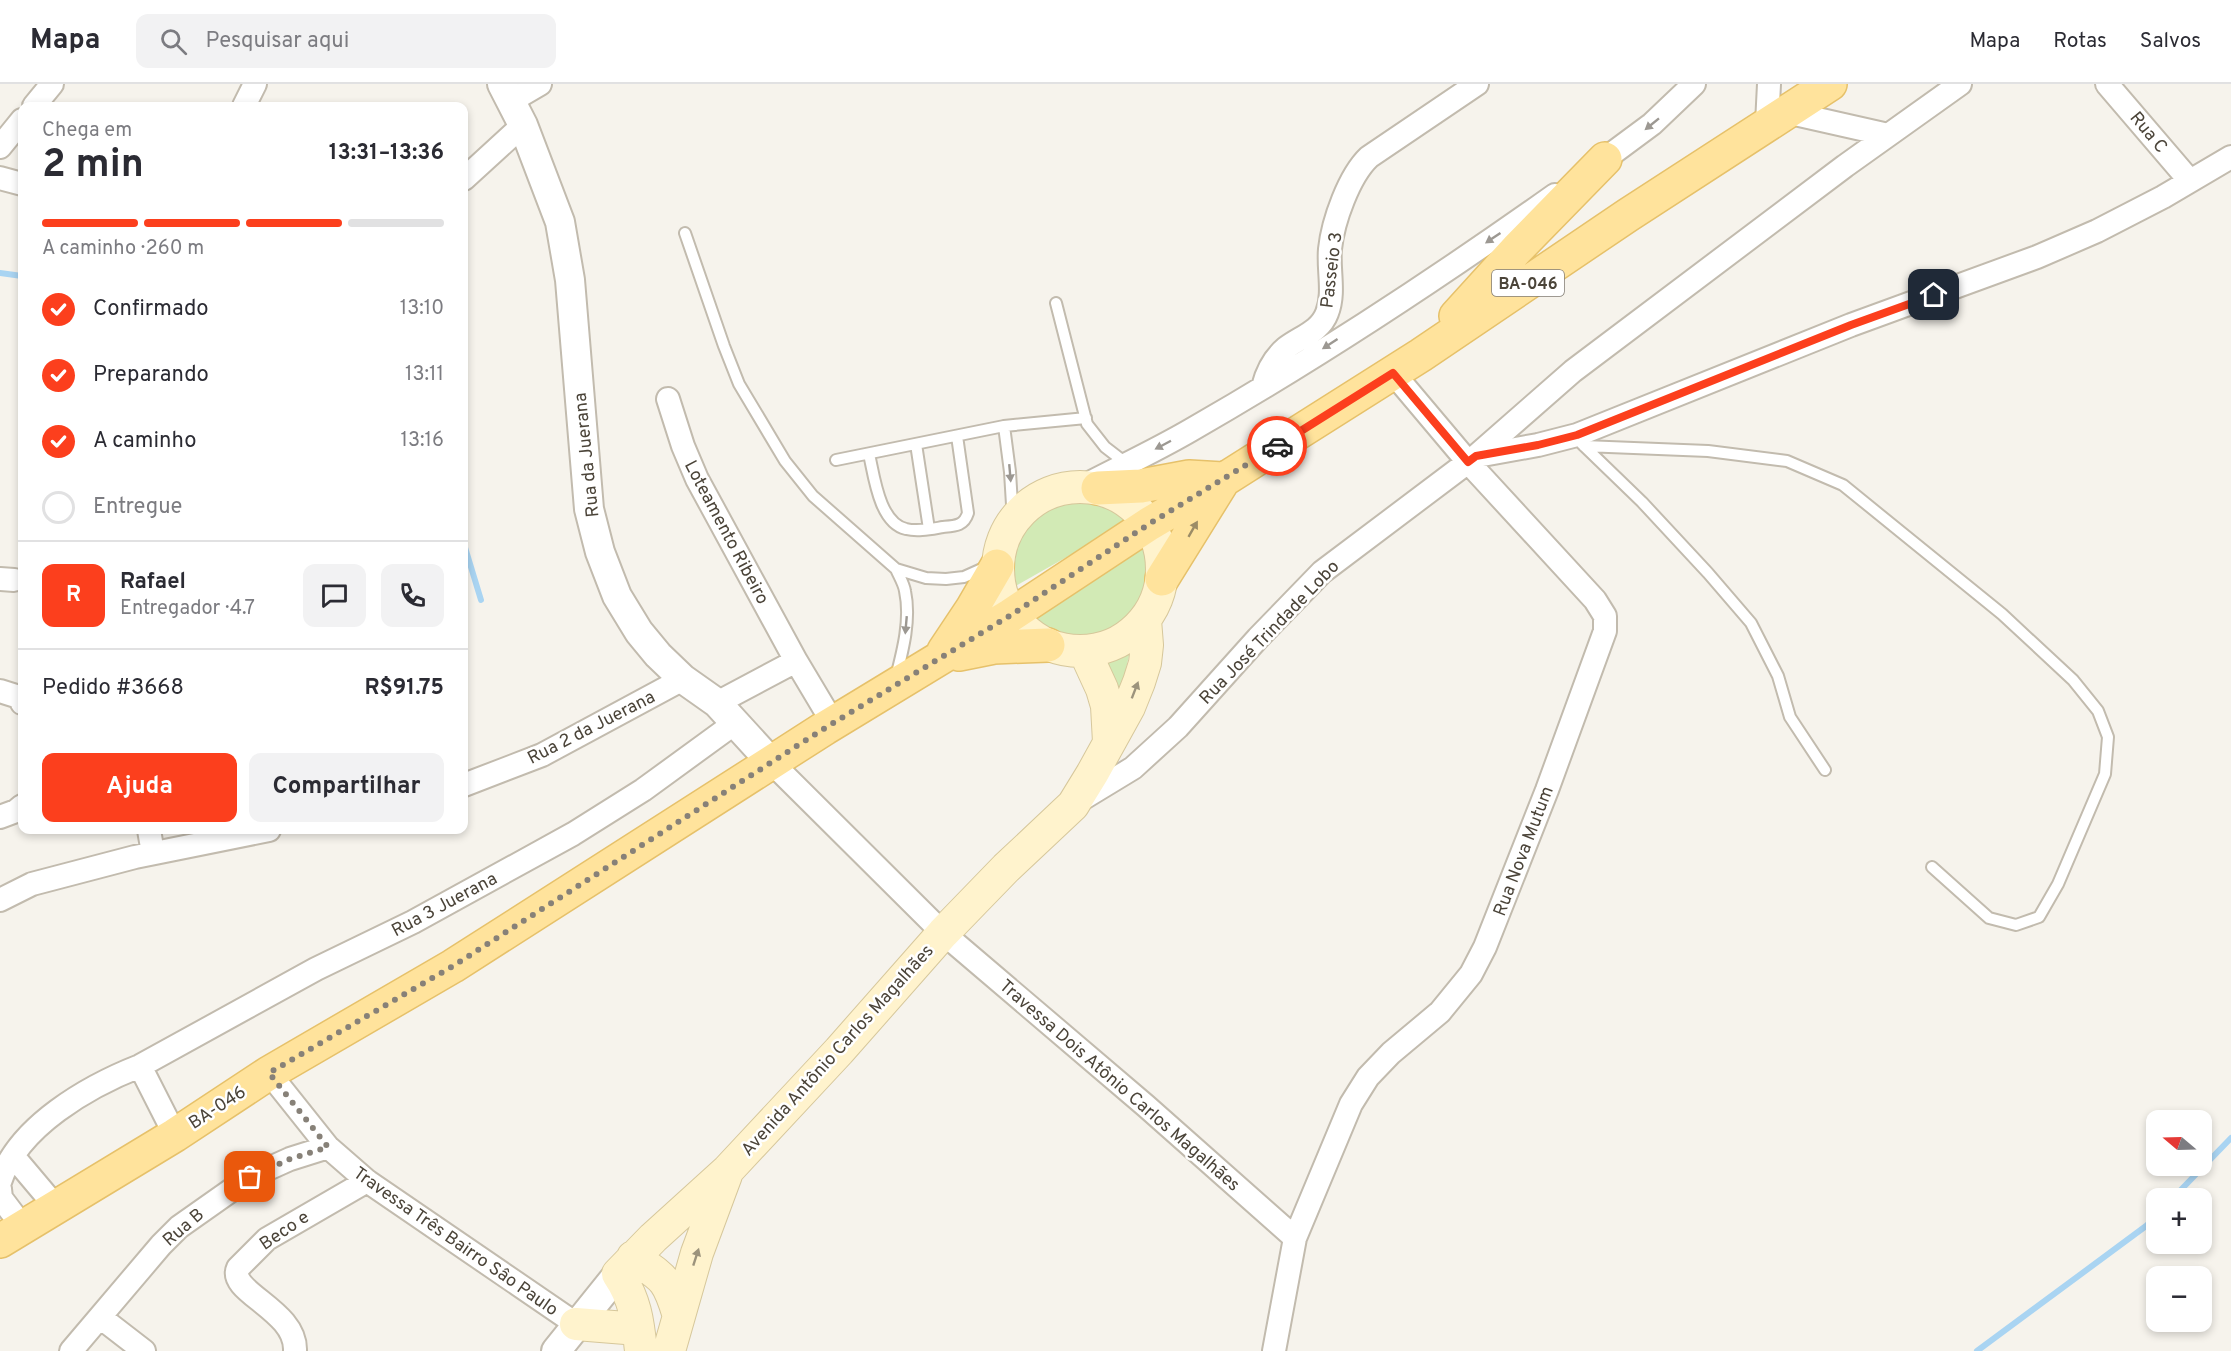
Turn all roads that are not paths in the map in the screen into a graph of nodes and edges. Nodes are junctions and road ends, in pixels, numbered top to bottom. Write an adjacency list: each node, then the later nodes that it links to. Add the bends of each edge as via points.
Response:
1 (52, 84): 10 (street)
2 (255, 84): 11 (street)
3 (540, 84): 12 (street)
4 (1478, 84): 27 (street, Passeio 3, via 1359,166 1330,249 1328,312 1313,332 1273,361)
5 (1694, 84): 18 (street, one-way to 18, via 1652,124)
6 (1769, 84): 13 (street)
7 (1830, 84): 13 (main road, BA-046 / BA-046)
8 (1960, 84): 15 (street, Rua José Trindade Lobo)
9 (2107, 84): 21 (street, Rua C)
10 (37, 102)
11 (246, 102)
12 (512, 103): 19 (street); 52 (street, Rua da Juerana, via 560,222 570,280 589,509 600,552 617,596 639,632)
13 (1776, 118): 15 (street); 25 (main road, BA-046 / BA-046)
14 (18, 125): 16 (street)
15 (1888, 135): 35 (street, Rua José Trindade Lobo, via 1573,371)
16 (0, 147)
17 (2226, 158): 21 (street)
18 (1605, 159): 25 (main road); 27 (street, one-way to 27, via 1433,279)
19 (468, 173)
20 (0, 178): 22 (street)
21 (2190, 181): 32 (street, via 2097,231 2037,257 1851,325)
22 (18, 183)
23 (685, 232): 44 (lane, via 739,384 785,461 813,496)
24 (1056, 303): 29 (lane)
25 (1421, 355): 26 (main road, BA-046 / BA-046)
26 (1393, 373): 35 (street, Rua Nova Mutum); 38 (main road, BA-046 / BA-046)
27 (1263, 387): 37 (street, one-way to 37)
28 (668, 399): 51 (street, Loteamento Ribeiro, via 697,479)
29 (1086, 418): 30 (lane); 37 (lane, via 1105,447)
30 (1004, 426): 31 (lane); 40 (lane, one-way to 40)
31 (957, 436): 33 (lane); 42 (lane, via 968,513 959,525)
32 (1578, 441): 35 (street); 60 (lane, via 1649,510 1751,623 1778,676 1790,717); 68 (lane, via 1787,461 1843,485 2002,614 2073,680 2098,711 2108,737 2105,774 2058,884 2039,917 2016,925 1989,918)
33 (916, 444): 34 (lane); 42 (lane)
34 (869, 454): 36 (lane); 42 (lane, via 887,514 901,528)
35 (1472, 459): 62 (street, Rua José Trindade Lobo, via 1322,572 1178,727 1133,768); 82 (street, Rua Nova Mutum, via 1595,600 1605,616 1605,631 1485,947 1470,974 1440,1012 1368,1077 1351,1104)
36 (836, 460)
37 (1127, 464): 39 (street)
38 (1225, 479): 39 (main road, via 1189,477 1141,486); 41 (main road, BA-046 / BA-046); 45 (main road, one-way to 38)
39 (1090, 488): 40 (main road, via 1074,486 1051,492 1030,503); 41 (main road, via 1118,496 1135,507)
40 (1013, 521): 43 (main road, via 1002,542)
41 (1149, 524): 45 (main road, via 1160,550); 46 (main road, BA-046 / BA-046)
42 (929, 529)
43 (998, 562): 44 (lane, via 964,577 946,579); 46 (main road, via 1000,592); 50 (main road)
44 (896, 569): 53 (lane, one-way to 53, via 905,591 907,619)
45 (1162, 579): 47 (main road)
46 (1011, 615): 48 (main road, via 1031,636); 50 (main road, BA-046 / BA-046)
47 (1145, 620): 49 (main road, via 1128,637 1107,648); 58 (main road, Avenida Antônio Carlos Magalhães, one-way to 47, via 1129,707 1145,663)
48 (1048, 645): 49 (main road); 50 (main road, via 994,647)
49 (1085, 652): 58 (main road, via 1105,698)
50 (940, 658): 53 (main road, BA-046 / BA-046)
51 (796, 661): 56 (street, Rua 3 Juerana); 57 (street)
52 (683, 679): 56 (street, Rua da Juerana); 61 (street, Rua 2 da Juerana, via 542,755)
53 (894, 685): 57 (main road, BA-046 / BA-046)
54 (0, 691): 55 (street)
55 (18, 697)
56 (726, 713): 59 (street, Rua da Juerana); 71 (street, Rua 3 Juerana, via 643,790 573,834)
57 (834, 723): 59 (main road, BA-046 / BA-046)
58 (1109, 742): 62 (main road, Avenida Antônio Carlos Magalhães)
59 (771, 762): 70 (street, Travessa Dois Atônio Carlos Magalhães); 72 (main road, BA-046 / BA-046, via 453,966)
60 (1825, 770)
61 (468, 783)
62 (1073, 805): 70 (main road, Avenida Antônio Carlos Magalhães)
63 (18, 809): 64 (street)
64 (0, 818)
65 (150, 834): 67 (street)
66 (232, 834): 67 (street)
67 (153, 854): 69 (street, via 32,884)
68 (1932, 867)
69 (0, 900)
70 (943, 933): 76 (main road, Avenida Antônio Carlos Magalhães); 82 (street, Travessa Dois Atônio Carlos Magalhães)
71 (140, 1066): 73 (street); 75 (street, Rua 3 Juerana, via 111,1078 54,1113)
72 (269, 1073): 73 (main road, BA-046 / BA-046); 74 (street, Travessa Três Bairro Sâo Paulo)
73 (175, 1135): 80 (main road, BA-046 / BA-046)
74 (328, 1147): 77 (street, Travessa Três Bairro Sâo Paulo); 85 (street, Rua B, via 250,1177 196,1213 161,1245)
75 (13, 1156): 78 (street, Rua 3 Juerana); 80 (street)
76 (728, 1170): 83 (main road, Avenida Antônio Carlos Magalhães); 84 (main road, one-way to 76)
77 (367, 1181): 86 (street, Travessa Três Bairro Sâo Paulo); 90 (street, Beco e, via 267,1239 238,1268 237,1280 242,1286 291,1330 296,1340)
78 (0, 1182)
79 (0, 1189): 81 (street)
80 (56, 1207): 81 (main road, BA-046 / BA-046)
81 (11, 1234)
82 (1295, 1238): 93 (street, Rua Nova Mutum)
83 (625, 1266): 84 (main road, via 660,1275 670,1286); 86 (street, Avenida Antônio Carlos Magalhães); 87 (main road)
84 (678, 1313): 92 (main road)
85 (100, 1317): 88 (street, Rua B); 89 (street)
86 (576, 1324): 87 (main road, via 609,1325); 91 (street, Avenida Antônio Carlos Magalhães)
87 (640, 1340)
88 (71, 1351)
89 (144, 1351)
90 (295, 1351)
91 (556, 1351)
92 (669, 1351)
93 (1274, 1351)

